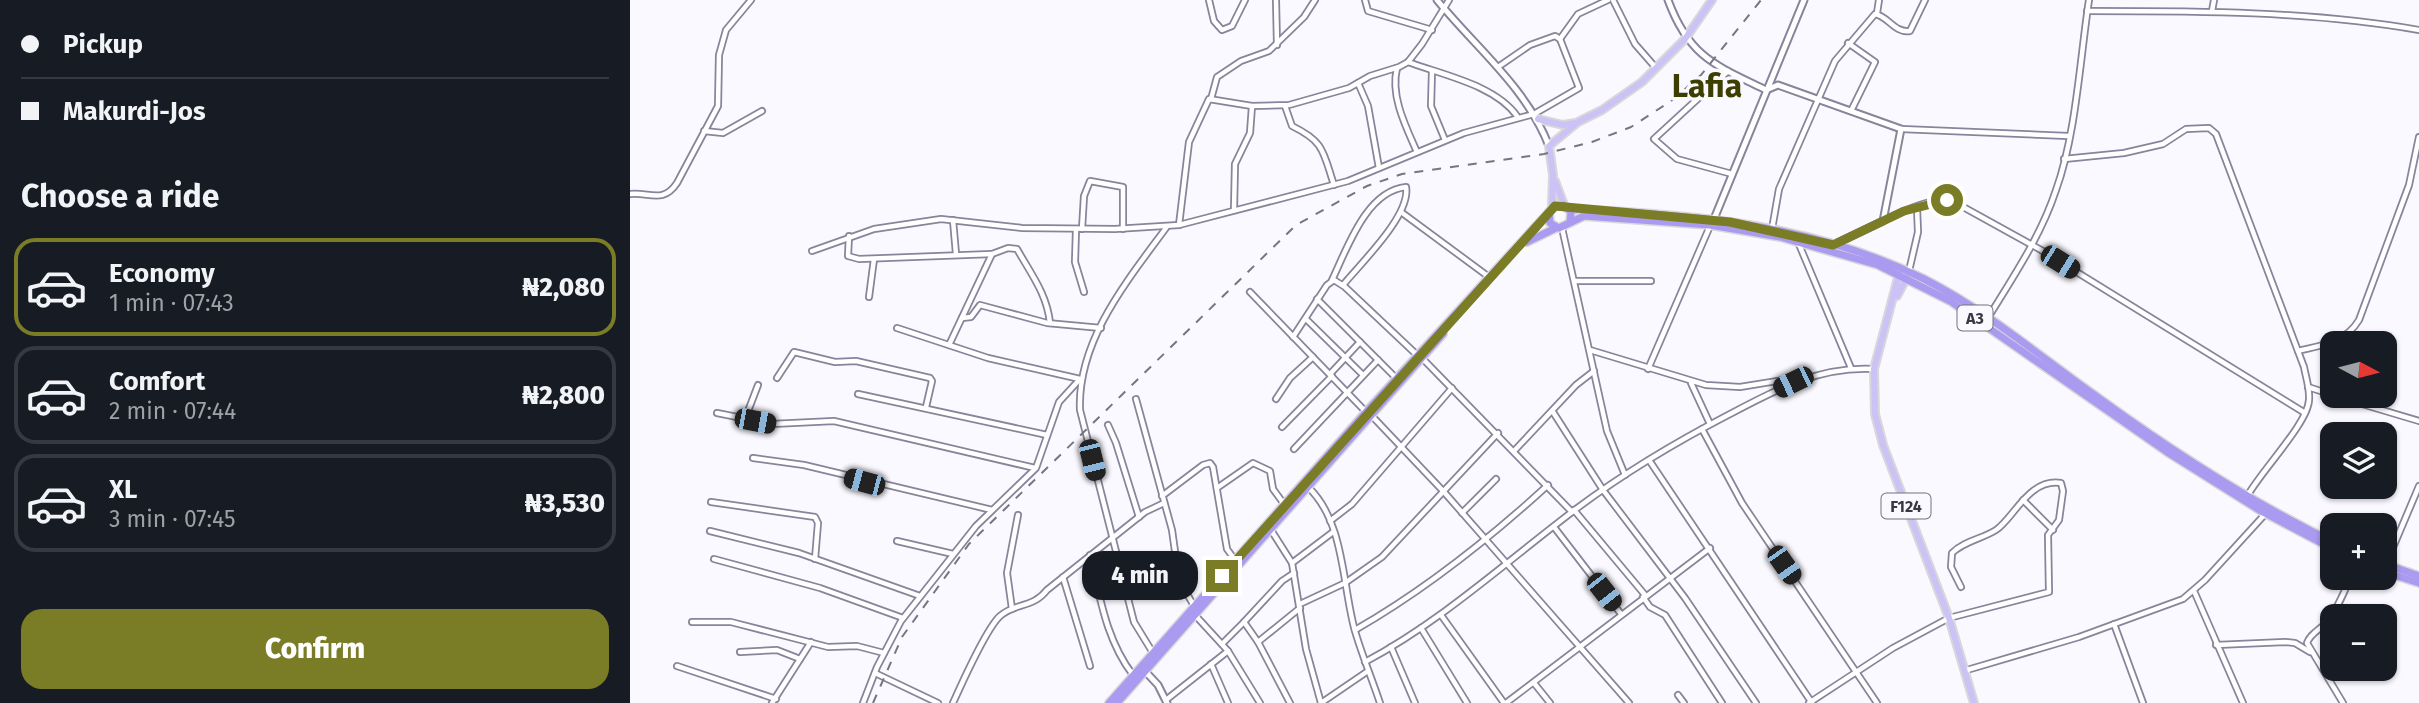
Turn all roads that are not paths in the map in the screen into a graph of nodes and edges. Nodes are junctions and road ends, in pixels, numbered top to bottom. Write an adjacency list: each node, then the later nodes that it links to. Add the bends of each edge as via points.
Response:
1 (751, 0): 45 (street, via 726,30 719,55 719,100)
2 (1209, 0): 3 (street, via 1214,21 1222,30 1231,27)
3 (1245, 0)
4 (1276, 0): 26 (street)
5 (1315, 0): 26 (street)
6 (1365, 0): 21 (street, via 1368,11)
7 (1437, 0): 17 (street)
8 (1449, 0): 17 (street)
9 (1611, 0): 23 (street, via 1578,14); 30 (street, via 1635,44)
10 (1668, 0): 24 (street)
11 (1712, 0): 24 (main road)
12 (1804, 0): 34 (street)
13 (1879, 0): 20 (street)
14 (1925, 0): 20 (street, via 1908,33)
15 (2089, 0): 18 (street)
16 (2214, 0): 19 (street)
17 (1445, 10): 21 (street); 28 (street)
18 (2087, 12): 19 (street); 46 (street)
19 (2212, 12): 22 (street, via 2366,21)
20 (1877, 13): 25 (street)
21 (1432, 30): 27 (street)
22 (2419, 30)
23 (1560, 39): 28 (street, via 1555,36 1530,45); 42 (street, via 1579,88)
24 (1685, 39): 30 (main road); 32 (street)
25 (1848, 43): 36 (street); 40 (street, via 1875,62)
26 (1277, 45): 35 (street, via 1217,77)
27 (1408, 62): 29 (street); 31 (street)
28 (1498, 67): 42 (street)
29 (1397, 68): 33 (street); 50 (street, via 1395,84 1402,118)
30 (1656, 68): 43 (main road, via 1618,100)
31 (1432, 71): 41 (street, via 1489,93); 48 (street, via 1431,106)
32 (1728, 71): 34 (street); 53 (street, via 1654,139 1677,159)
33 (1358, 83): 38 (street); 52 (street, via 1368,106)
34 (1766, 90): 36 (street, via 1777,85); 53 (street)
35 (1211, 99): 37 (street); 66 (street, via 1190,137)
36 (1819, 99): 40 (street); 71 (street, via 1779,189)
37 (1252, 106): 38 (street); 59 (street, via 1250,132 1235,164)
38 (1285, 106): 55 (street, via 1292,127 1320,143)
39 (762, 111): 45 (street, via 723,133)
40 (1851, 111): 44 (street)
41 (1517, 116): 42 (street); 48 (street)
42 (1536, 116): 43 (main road, via 1563,125); 49 (street)
43 (1578, 122): 49 (main road)
44 (1901, 129): 46 (street); 65 (street)
45 (704, 131): 56 (street, via 670,192 653,198)
46 (2068, 136): 51 (street)
47 (2419, 137): 100 (street, via 2409,185 2359,320 2344,337)
48 (1446, 140): 50 (street)
49 (1549, 146): 54 (main road)
50 (1417, 152): 52 (street)
51 (2064, 159): 75 (street); 100 (street, via 2124,153 2163,144 2186,129 2209,128 2216,134)
52 (1379, 168): 55 (street)
53 (1732, 174): 64 (street)
54 (1553, 175): 57 (main road); 60 (main road)
55 (1334, 185): 59 (street)
56 (630, 194)
57 (1566, 207): 60 (highway, A3); 63 (highway); 64 (highway, A3)
58 (1917, 208): 65 (street); 75 (street, via 1953,201); 80 (street, via 1918,232)
59 (1234, 210): 66 (street)
60 (1550, 210): 68 (highway, via 1548,220); 81 (highway, A3)
61 (1401, 212): 81 (street); 82 (street, via 1405,186 1381,197 1370,209); 85 (street)
62 (953, 220): 69 (street); 72 (street, via 917,221); 77 (street)
63 (1570, 222): 64 (highway, A3, via 1584,216); 68 (highway, A3)
64 (1712, 222): 71 (highway, A3); 73 (highway, A3); 106 (street)
65 (1883, 222): 74 (street)
66 (1179, 225): 67 (street)
67 (1166, 227): 70 (street); 95 (street, via 1129,276)
68 (1559, 228): 83 (street); 101 (highway, A3, via 1524,245)
69 (1079, 229): 70 (street); 70 (street, via 1084,196 1093,181 1123,187); 86 (street, via 1075,262)
70 (1123, 229)
71 (1772, 229): 74 (highway, A3)
72 (849, 236): 76 (street); 79 (street, via 849,257)
73 (1798, 241): 80 (highway, A3); 105 (street)
74 (1833, 245): 80 (highway, A3)
75 (2032, 245): 92 (street); 128 (street)
76 (812, 251)
77 (956, 254): 78 (street); 79 (street)
78 (992, 254): 90 (street); 93 (street, via 1017,249 1046,299)
79 (874, 259): 88 (street)
80 (1905, 272): 92 (highway, A3); 107 (main road, F124); 160 (highway, A3, via 2107,413)
81 (1489, 276): 101 (highway, A3)
82 (1332, 280): 85 (street); 89 (street)
83 (1575, 281): 84 (street); 99 (street)
84 (1651, 281)
85 (1343, 285): 101 (street)
86 (1084, 292)
87 (1251, 292): 96 (street)
88 (869, 298)
89 (1317, 299): 91 (street); 97 (street)
90 (962, 318): 93 (street, via 972,316 980,305); 98 (street)
91 (1306, 318): 96 (street); 103 (street)
92 (1988, 318): 152 (highway, A3, via 2103,402)
93 (1050, 323): 95 (street)
94 (897, 328): 98 (street)
95 (1101, 328): 113 (street)
96 (1293, 337): 102 (street)
97 (1360, 342): 103 (street); 104 (street)
98 (949, 345): 113 (street)
99 (1589, 350): 106 (street); 108 (street)
100 (2298, 351): 117 (street)
101 (1419, 356): 114 (highway, A3); 118 (street); 129 (highway, A3)
102 (1313, 357): 109 (street); 123 (street, via 1287,381)
103 (1345, 358): 109 (street); 110 (street)
104 (1378, 360): 110 (street); 114 (street)
105 (1851, 368): 107 (street); 111 (street)
106 (1648, 369): 115 (street)
107 (1874, 369): 202 (main road, F124, via 1875,414 1883,445)
108 (1594, 371): 126 (street); 144 (street, via 1607,431)
109 (1331, 375): 120 (street); 134 (street)
110 (1363, 375): 120 (street)
111 (1804, 377): 115 (street, via 1740,387); 132 (street)
112 (777, 378): 124 (street, via 794,352 835,362 856,361 930,378)
113 (1080, 379): 137 (street, via 1059,402); 171 (street, via 1080,410)
114 (1397, 379): 129 (highway, A3)
115 (1690, 382): 132 (street)
116 (758, 384): 130 (street)
117 (2308, 387): 119 (street); 128 (street)
118 (1452, 388): 136 (street); 138 (street)
119 (2320, 391)
120 (1347, 392): 129 (street); 139 (street)
121 (858, 394): 124 (street)
122 (1136, 399): 153 (street)
123 (1276, 399)
124 (926, 407): 137 (street)
125 (2376, 408): 131 (street)
126 (1553, 412): 140 (street); 150 (street)
127 (717, 413): 130 (street)
128 (2305, 413): 152 (street)
129 (1369, 414): 138 (street); 147 (highway, A3)
130 (745, 419): 143 (street, via 772,424 834,421)
131 (2419, 421)
132 (1710, 424): 135 (street)
133 (1108, 425): 163 (street)
134 (1282, 427)
135 (1702, 429): 142 (street); 230 (street, via 1742,503)
136 (1497, 433): 140 (street); 151 (street)
137 (1047, 435): 143 (street)
138 (1401, 446): 151 (street); 164 (street, via 1352,504)
139 (1294, 449)
140 (1515, 450): 146 (street)
141 (753, 458): 158 (street, via 804,465)
142 (1649, 460): 144 (street); 176 (street)
143 (1036, 468): 158 (street)
144 (1625, 475): 150 (street)
145 (1496, 479): 161 (street)
146 (1548, 485): 159 (street); 173 (street)
147 (1306, 486): 157 (highway, A3); 164 (street, via 1322,503); 166 (highway, A3)
148 (2419, 486): 172 (street)
149 (1217, 488): 153 (street, via 1210,463); 157 (street, via 1253,463 1270,471 1273,489); 181 (street, via 1227,550)
150 (1603, 490): 159 (street); 186 (street)
151 (1444, 492): 161 (street); 190 (street, via 1391,549)
152 (2248, 495): 160 (highway, A3)
153 (1162, 496): 156 (street)
154 (2023, 499): 167 (street); 167 (street, via 2045,485 2061,484 2059,520); 192 (street, via 1998,529 1952,553 1951,567)
155 (710, 502): 180 (street, via 815,517)
156 (1164, 503): 163 (street); 198 (street, via 1179,580)
157 (1284, 504): 181 (highway, A3)
158 (992, 511): 177 (street)
159 (1573, 511): 165 (street); 195 (street)
160 (2267, 511): 170 (highway, A3); 175 (highway, A3); 193 (street)
161 (1462, 513): 173 (street)
162 (1018, 515): 197 (street, via 1007,573)
163 (1139, 517): 171 (street)
164 (1330, 521): 169 (street)
165 (1554, 527): 183 (street); 199 (street)
166 (1272, 530): 182 (street); 198 (highway, A3)
167 (2053, 530): 202 (street, via 2048,535 2049,592)
168 (710, 531): 180 (street)
169 (1333, 532): 182 (street); 190 (street)
170 (2320, 536)
171 (1114, 537): 178 (street); 220 (street, via 1134,622)
172 (2397, 538)
173 (1486, 540): 183 (street); 208 (street)
174 (897, 541): 177 (street)
175 (2320, 542)
176 (1710, 548): 186 (street); 237 (street)
177 (953, 554): 194 (street)
178 (1090, 555): 189 (street); 232 (street, via 1110,632)
179 (714, 559): 201 (street, via 820,587)
180 (815, 559): 194 (street)
181 (1235, 560): 198 (highway, A3)
182 (1292, 563): 185 (street)
183 (1507, 564): 200 (street); 215 (street)
184 (2397, 568): 188 (highway)
185 (1294, 573): 196 (street); 204 (street)
186 (1669, 576): 195 (street); 255 (street)
187 (2397, 576): 191 (highway)
188 (2419, 576)
189 (1063, 577): 197 (street, via 1038,601); 226 (street)
190 (1345, 583): 196 (street); 208 (street)
191 (2419, 583)
192 (1961, 587)
193 (2194, 591): 205 (street); 214 (street)
194 (920, 596): 201 (street)
195 (1644, 596): 199 (street); 254 (street, via 1650,607 1665,615)
196 (1300, 606): 211 (street); 246 (street)
197 (1012, 609): 240 (street, via 997,619)
198 (1195, 611): 213 (street); 220 (highway, A3); 227 (highway, A3)
199 (1621, 614): 215 (street)
200 (1441, 615): 206 (street); 250 (street)
201 (904, 618): 219 (street)
202 (1949, 618): 228 (main road, F124); 230 (street)
203 (692, 622): 210 (street, via 731,622)
204 (1244, 622): 211 (street); 213 (street)
205 (2115, 624): 228 (street); 258 (street)
206 (1421, 628): 216 (street); 249 (street)
207 (2320, 628): 209 (street)
208 (1355, 630): 223 (street)
209 (2308, 638): 212 (street); 221 (street)
210 (811, 642): 219 (street); 222 (street)
211 (1258, 642): 245 (street)
212 (2294, 643): 214 (street); 221 (street)
213 (1222, 644): 217 (street)
214 (2216, 645): 259 (street)
215 (1580, 646): 233 (street); 252 (street)
216 (1391, 647): 223 (street); 248 (street)
217 (1228, 651): 224 (street); 244 (street)
218 (740, 652): 222 (street, via 777,650)
219 (884, 653): 231 (street)
220 (1153, 653): 227 (highway, A3)
221 (2310, 653): 260 (street)
222 (800, 659): 236 (street)
223 (1365, 662): 229 (street)
224 (1211, 664): 235 (street); 243 (street)
225 (677, 666): 236 (street)
226 (1090, 666)
227 (1143, 669): 232 (highway, A3); 235 (street); 242 (highway, A3)
228 (1967, 670): 257 (main road, F124)
229 (1368, 671): 246 (street); 247 (street)
230 (1858, 671): 237 (street); 256 (street)
231 (875, 673): 238 (street); 239 (street)
232 (1133, 675): 241 (highway, A3)
233 (1534, 683): 250 (street); 251 (street)
234 (1678, 695): 253 (street)
235 (1167, 701)
236 (774, 702)
237 (1811, 702)
238 (863, 703)
239 (937, 703)
240 (953, 703)
241 (1108, 703)
242 (1117, 703)
243 (1228, 703)
244 (1260, 703)
245 (1290, 703)
246 (1321, 703)
247 (1380, 703)
248 (1415, 703)
249 (1467, 703)
250 (1505, 703)
251 (1550, 703)
252 (1629, 703)
253 (1684, 703)
254 (1722, 703)
255 (1756, 703)
256 (1877, 703)
257 (1974, 703)
258 (2143, 703)
259 (2243, 703)
260 (2343, 703)

